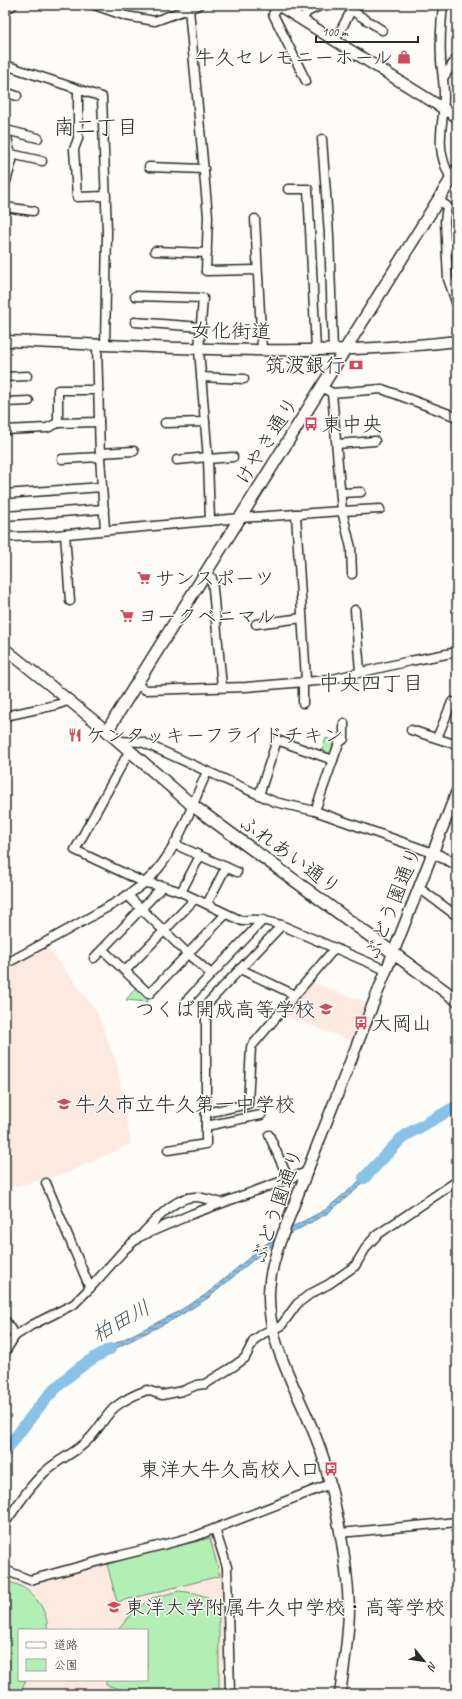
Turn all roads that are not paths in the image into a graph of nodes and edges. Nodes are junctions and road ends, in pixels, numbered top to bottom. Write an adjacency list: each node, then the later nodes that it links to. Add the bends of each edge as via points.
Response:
1 (13, 5): 9 (street)
2 (94, 5): 8 (street, via 126,16 155,21)
3 (199, 5): 8 (street)
4 (278, 5): 10 (street); 16 (street, via 274,14)
5 (322, 5): 10 (street, via 307,12)
6 (443, 5): 15 (street)
7 (352, 8): 11 (street); 12 (street)
8 (189, 9): 28 (street)
9 (5, 10)
10 (302, 20): 12 (street)
11 (382, 30)
12 (335, 41): 20 (street)
13 (457, 58): 15 (street)
14 (5, 65): 17 (street)
15 (443, 78): 20 (street)
16 (306, 81)
17 (78, 90): 32 (street, via 102,97); 32 (street, via 78,139 74,149 77,197)
18 (5, 92): 19 (street)
19 (17, 96)
20 (443, 108): 21 (street); 29 (street, via 440,142 443,164)
21 (457, 117)
22 (5, 128): 23 (street); 25 (street)
23 (38, 138)
24 (322, 139): 53 (street)
25 (11, 154): 26 (street); 30 (street, via 12,161)
26 (42, 161)
27 (149, 167): 28 (street)
28 (204, 169): 40 (street, via 208,216)
29 (454, 174): 33 (main road, けやき通り)
30 (5, 184)
31 (288, 190): 52 (street, via 308,189)
32 (106, 196): 48 (street, via 107,261)
33 (438, 200): 39 (street, via 447,206); 49 (main road, けやき通り)
34 (5, 207): 35 (street)
35 (33, 210)
36 (255, 219): 41 (street)
37 (457, 239): 39 (street)
38 (155, 251): 40 (street)
39 (447, 252): 43 (street, via 448,279)
40 (207, 253): 41 (street, via 206,271)
41 (257, 270): 51 (street)
42 (135, 296): 45 (street, via 203,298)
43 (457, 305)
44 (135, 322): 45 (street)
45 (201, 327): 50 (street)
46 (5, 341): 48 (street, 女化街道)
47 (457, 341): 49 (street, 女化街道, via 409,347)
48 (101, 344): 50 (street, 女化街道); 59 (street)
49 (345, 349): 53 (street, 女化街道); 58 (main road, けやき通り)
50 (199, 350): 51 (street, 女化街道); 56 (street)
51 (262, 350): 52 (street, 女化街道)
52 (316, 350): 53 (street, 女化街道)
53 (333, 350)
54 (27, 376): 55 (street)
55 (5, 377)
56 (201, 377): 57 (street); 65 (street)
57 (244, 379)
58 (322, 387): 60 (street); 86 (main road, けやき通り)
59 (98, 390): 64 (street); 66 (street, via 58,390)
60 (332, 393): 63 (street, via 382,389); 70 (street)
61 (29, 401): 62 (street)
62 (5, 402)
63 (457, 417)
64 (99, 422): 66 (street); 72 (street)
65 (205, 422): 67 (street); 74 (street)
66 (58, 423): 68 (street, via 48,428)
67 (165, 423)
68 (5, 430)
69 (375, 441): 70 (street)
70 (337, 444): 79 (street)
71 (134, 451): 72 (street)
72 (100, 455): 75 (street); 77 (street)
73 (233, 457): 74 (street)
74 (208, 458): 76 (street); 87 (street)
75 (62, 459)
76 (177, 460)
77 (102, 487): 80 (street); 81 (street)
78 (361, 492): 79 (street)
79 (341, 493): 83 (street)
80 (5, 494)
81 (104, 509): 85 (street); 89 (street)
82 (380, 509): 83 (street)
83 (342, 511): 84 (street); 93 (street, via 351,548)
84 (296, 514): 86 (street); 96 (street)
85 (5, 516)
86 (240, 518): 87 (street); 92 (main road, けやき通り)
87 (210, 521): 89 (street)
88 (5, 525): 91 (street)
89 (105, 529): 90 (street)
90 (65, 534): 91 (street); 94 (street)
91 (5, 537)
92 (205, 574): 102 (main road, けやき通り); 103 (street, via 212,578)
93 (352, 574)
94 (70, 601)
95 (355, 610): 100 (street)
96 (302, 618): 97 (street); 101 (street)
97 (256, 624)
98 (5, 649): 104 (street)
99 (457, 652): 100 (street)
100 (360, 672): 101 (street, via 328,680)
101 (305, 681): 103 (street); 106 (street)
102 (136, 685): 103 (street, via 146,690); 110 (main road, けやき通り)
103 (222, 688)
104 (70, 700): 107 (street); 110 (street)
105 (451, 702): 111 (street)
106 (303, 703)
107 (5, 716)
108 (344, 723): 115 (street, via 344,739 339,743)
109 (411, 730): 111 (street)
110 (107, 731): 112 (main road, ふれあい通り)
111 (437, 738): 113 (street)
112 (119, 741): 114 (main road, ふれあい通り); 116 (street, via 142,742)
113 (457, 745)
114 (130, 750): 119 (main road, ふれあい通り); 127 (street, via 75,850)
115 (333, 760): 118 (street, via 277,740); 120 (street)
116 (207, 772): 118 (street); 119 (street)
117 (457, 791): 122 (street, ぶどう園通り)
118 (259, 795): 120 (street)
119 (192, 804): 121 (street); 142 (main road, ふれあい通り)
120 (314, 812): 122 (street)
121 (174, 844): 123 (street); 127 (street, via 158,869)
122 (433, 853): 124 (street); 129 (street, ぶどう園通り)
123 (200, 856): 125 (street); 130 (street)
124 (457, 864)
125 (226, 867): 126 (street); 133 (street)
126 (237, 872)
127 (145, 883): 128 (street); 131 (street)
128 (163, 886): 130 (street); 134 (street)
129 (419, 888): 136 (street); 142 (street, ぶどう園通り)
130 (181, 892): 132 (street)
131 (128, 895): 134 (street); 145 (street)
132 (195, 899): 133 (street); 139 (street)
133 (208, 904): 135 (street)
134 (141, 909): 139 (street); 141 (street)
135 (226, 914): 137 (street, via 242,921); 143 (street)
136 (457, 916)
137 (263, 920): 138 (street); 150 (street)
138 (282, 925): 140 (street); 146 (street)
139 (163, 931): 143 (street); 149 (street)
140 (335, 948): 148 (street); 151 (street)
141 (103, 950): 144 (street); 149 (street)
142 (393, 953): 148 (street, ぶどう園通り); 152 (main road, ふれあい通り)
143 (188, 954): 149 (street, via 149,994); 150 (street)
144 (94, 958)
145 (7, 961): 147 (street)
146 (240, 969): 151 (street); 154 (street, via 206,1005)
147 (5, 970)
148 (386, 970): 159 (street, ぶどう園通り)
149 (125, 971)
150 (211, 974): 153 (street)
151 (295, 995): 154 (street, via 251,1047 248,1104)
152 (457, 1000)
153 (186, 1001)
154 (206, 1111): 156 (street)
155 (261, 1115): 156 (street)
156 (206, 1126): 158 (street, via 206,1144)
157 (269, 1135): 160 (street)
158 (168, 1150)
159 (307, 1172): 160 (street); 167 (street, ぶどう園通り, via 279,1246 270,1281 269,1308)
160 (288, 1178): 163 (street)
161 (457, 1181): 167 (street, via 377,1235 355,1266 297,1304 281,1326)
162 (46, 1183): 165 (street)
163 (222, 1203): 164 (street); 164 (street, via 196,1197 188,1198 168,1207)
164 (139, 1237): 165 (street)
165 (90, 1288): 168 (street, via 74,1304)
166 (5, 1320): 168 (street)
167 (273, 1331): 170 (street, ぶどう園通り, via 313,1429); 172 (street, via 264,1333 254,1340 245,1358 205,1384 162,1395 147,1390 116,1407 90,1438 46,1471)
168 (15, 1336): 169 (street)
169 (5, 1352)
170 (330, 1484): 173 (street); 174 (street, ぶどう園通り)
171 (457, 1522): 174 (street)
172 (5, 1523)
173 (215, 1529): 175 (street, via 170,1544 30,1580); 176 (street, via 227,1567)
174 (340, 1533): 177 (street, ぶどう園通り, via 349,1607)
175 (5, 1570)
176 (230, 1694)
177 (340, 1694)

